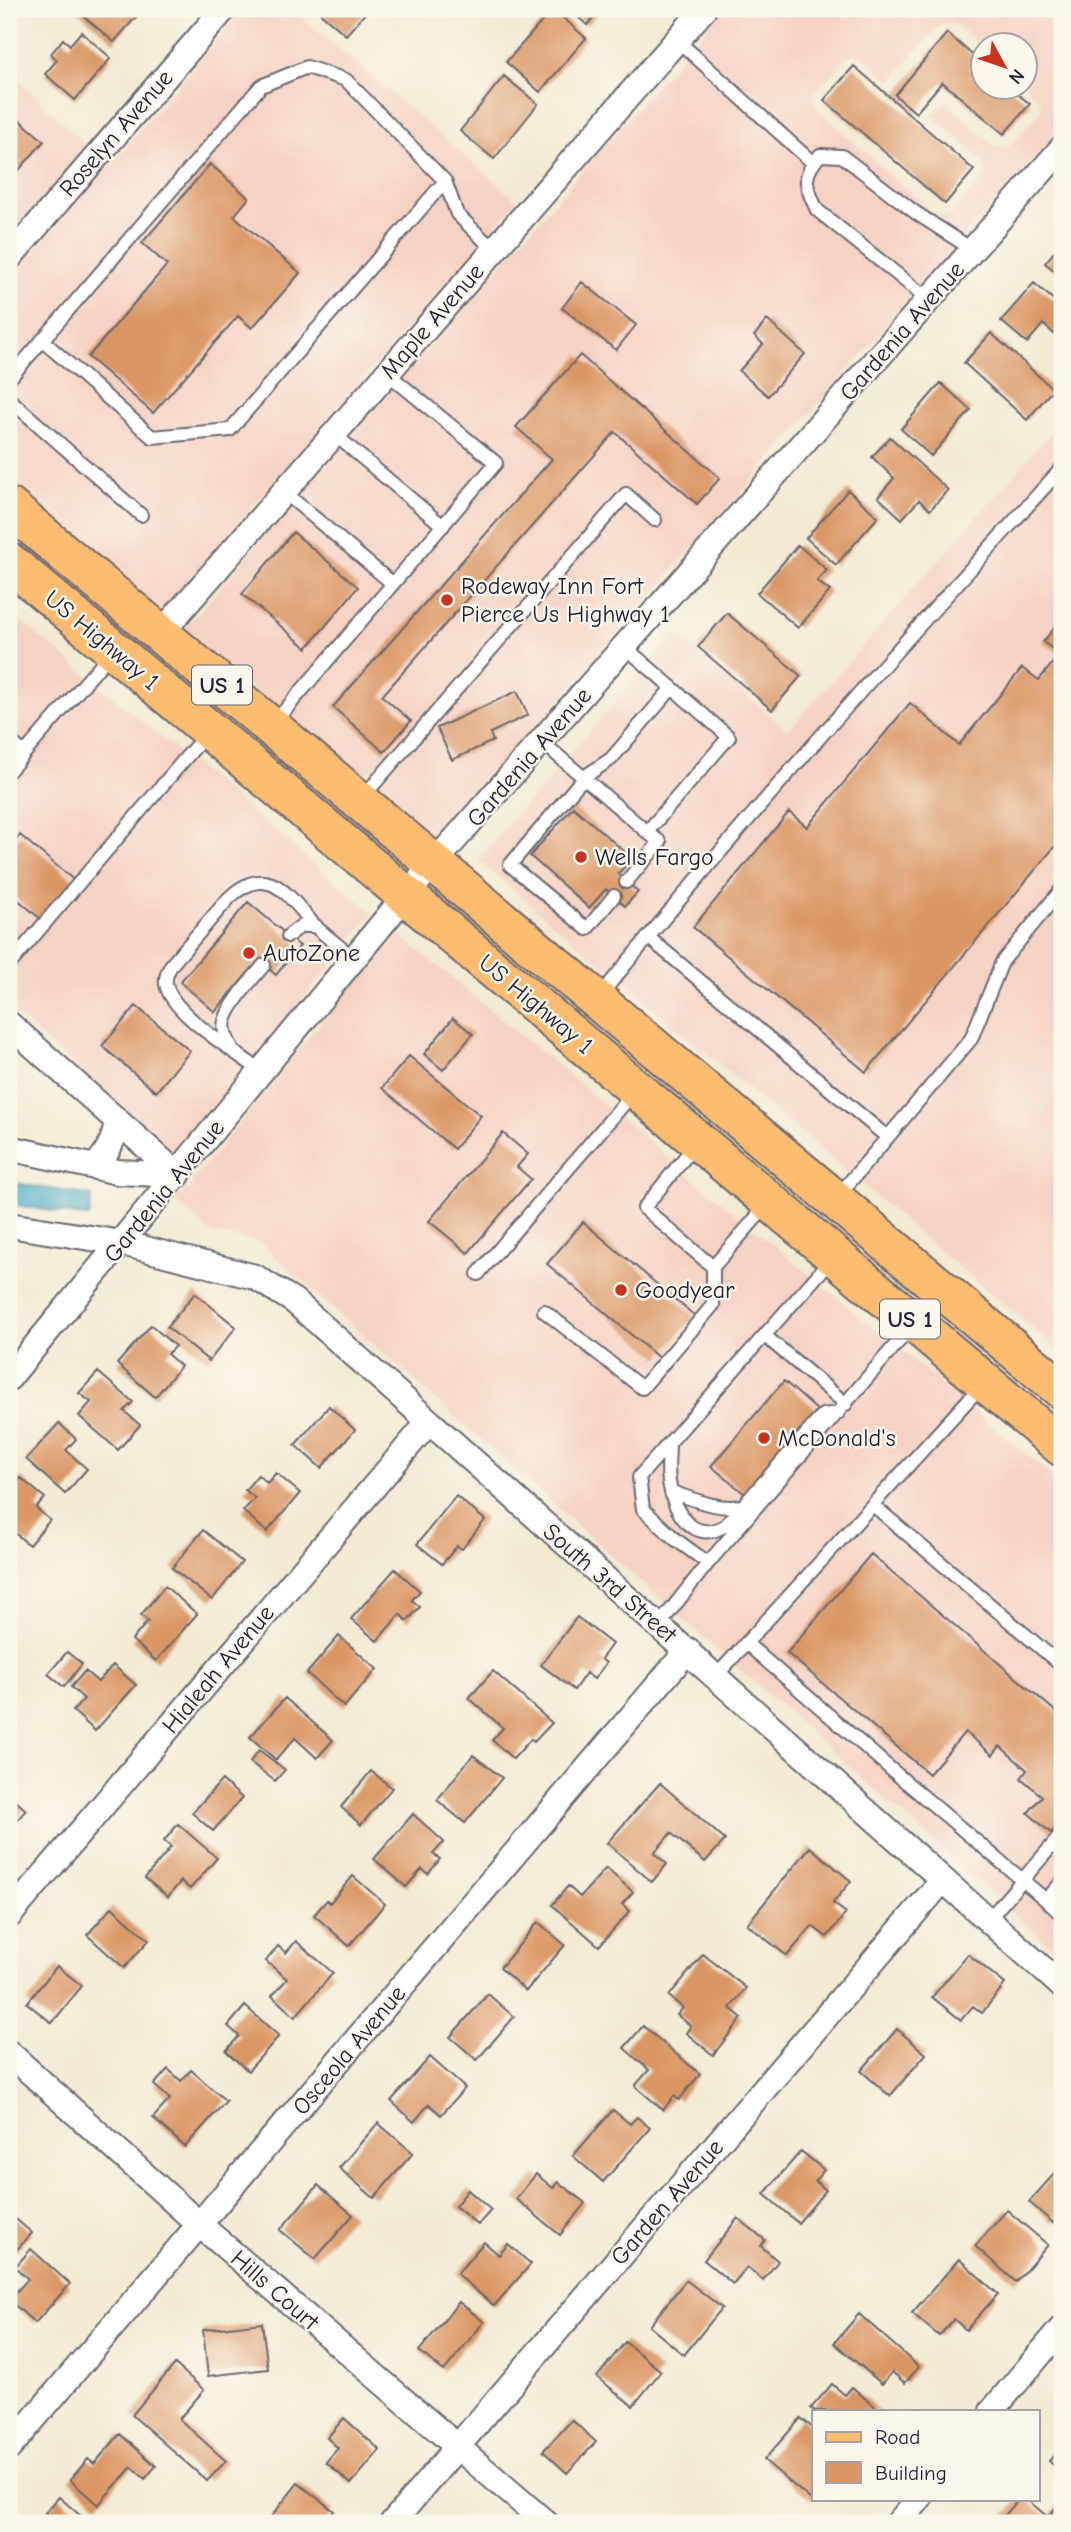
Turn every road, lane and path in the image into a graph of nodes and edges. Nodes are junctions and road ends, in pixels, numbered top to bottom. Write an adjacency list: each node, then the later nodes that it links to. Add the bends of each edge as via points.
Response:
1 (704, 9): 3 (street, Maple Avenue)
2 (218, 11): 9 (street, Roselyn Avenue)
3 (677, 40): 5 (lane); 7 (street, Maple Avenue)
4 (1062, 148): 8 (street, Gardenia Avenue)
5 (813, 163): 8 (lane, via 820,155 842,156); 10 (lane, via 808,169 807,189 817,210)
6 (445, 181): 7 (lane, via 457,214); 11 (lane, via 230,430 152,437); 11 (lane, via 346,80 307,67 261,86)
7 (494, 250): 12 (street, Maple Avenue)
8 (972, 250): 10 (street, Gardenia Avenue)
9 (9, 258)
10 (929, 300): 25 (street, Gardenia Avenue)
11 (43, 340): 13 (lane)
12 (387, 373): 15 (street, Maple Avenue); 21 (lane, via 496,463)
13 (9, 379)
14 (9, 399): 19 (lane)
15 (334, 434): 17 (street, Maple Avenue); 21 (lane)
16 (1062, 468): 44 (lane)
17 (284, 492): 23 (lane); 24 (street, Maple Avenue)
18 (9, 507): 24 (main road, US Highway 1 / US 1)
19 (141, 515)
20 (655, 520): 35 (lane, via 626,494)
21 (443, 526): 23 (lane)
22 (9, 562): 26 (main road, US Highway 1 / US 1)
23 (393, 584): 28 (lane)
24 (161, 633): 28 (main road, US Highway 1 / US 1)
25 (625, 647): 27 (lane); 31 (street, Gardenia Avenue)
26 (114, 650): 29 (main road, US Highway 1 / US 1); 32 (lane)
27 (672, 688): 34 (lane, via 611,759); 36 (lane, via 729,737)
28 (271, 726): 35 (main road, US Highway 1 / US 1)
29 (209, 730): 40 (main road, US Highway 1 / US 1); 46 (lane)
30 (9, 740): 32 (lane)
31 (542, 742): 34 (lane); 37 (street, Gardenia Avenue)
32 (24, 752): 33 (lane)
33 (9, 771)
34 (584, 777): 36 (lane); 41 (lane, via 510,865 587,929)
35 (359, 801): 37 (main road, US Highway 1 / US 1)
36 (647, 832): 38 (lane, via 660,842)
37 (435, 864): 40 (street, Gardenia Avenue); 48 (main road, US Highway 1 / US 1)
38 (626, 882)
39 (1062, 889): 54 (lane, via 1002,962 971,1039)
40 (406, 895): 45 (street, Gardenia Avenue); 52 (main road, US Highway 1 / US 1)
41 (614, 896)
42 (316, 926): 43 (lane, via 301,926); 45 (lane); 50 (lane, via 281,888 253,882 229,898 172,964 166,988 199,1027)
43 (288, 936)
44 (648, 937): 48 (lane); 54 (lane)
45 (354, 959): 51 (street, Gardenia Avenue)
46 (9, 965)
47 (264, 965): 50 (lane, via 224,1022)
48 (597, 1000): 60 (main road, US Highway 1 / US 1)
49 (9, 1024): 53 (street)
50 (232, 1049): 51 (lane)
51 (262, 1072): 58 (street, Gardenia Avenue)
52 (636, 1089): 55 (main road, US Highway 1 / US 1); 65 (lane)
53 (117, 1121): 57 (street, via 109,1151); 58 (street)
54 (887, 1138): 60 (lane)
55 (698, 1141): 59 (main road, US Highway 1 / US 1); 64 (lane, via 644,1208)
56 (9, 1148): 57 (street)
57 (95, 1167): 58 (street)
58 (178, 1175): 62 (street, Gardenia Avenue)
59 (764, 1196): 60 (main road, via 804,1206); 63 (main road, US Highway 1 / US 1); 64 (lane)
60 (835, 1199): 66 (main road, US Highway 1 / US 1)
61 (9, 1225): 62 (street, South 3rd Street)
62 (122, 1243): 70 (street, Gardenia Avenue); 74 (street, South 3rd Street, via 255,1277 294,1301)
63 (835, 1256): 66 (main road, via 866,1254); 68 (main road, US Highway 1 / US 1); 69 (lane)
64 (713, 1267): 67 (lane, via 713,1305 642,1388)
65 (478, 1273)
66 (925, 1275): 72 (main road, US Highway 1 / US 1)
67 (544, 1311)
68 (915, 1323): 71 (main road, US Highway 1 / US 1); 73 (lane)
69 (765, 1336): 73 (lane); 75 (lane)
70 (9, 1378)
71 (985, 1382): 76 (main road, US Highway 1 / US 1); 78 (lane)
72 (1062, 1390)
73 (842, 1408): 79 (lane, via 822,1415); 80 (lane)
74 (428, 1423): 81 (street, South 3rd Street); 92 (street, Hialeah Avenue)
75 (669, 1443): 77 (lane); 80 (lane, via 639,1476 643,1509)
76 (1062, 1447)
77 (672, 1492): 79 (lane, via 703,1503); 79 (lane, via 684,1520 705,1533 726,1525)
78 (873, 1505): 82 (lane); 84 (lane)
79 (742, 1506)
80 (708, 1563): 81 (lane)
81 (659, 1625): 83 (street, South 3rd Street)
82 (746, 1643): 85 (lane); 88 (lane)
83 (688, 1650): 85 (street, South 3rd Street); 96 (street, Osceola Avenue)
84 (1062, 1666)
85 (716, 1676): 87 (street, South 3rd Street)
86 (1062, 1834): 88 (lane)
87 (942, 1881): 93 (street, South 3rd Street); 100 (street, Garden Avenue)
88 (1022, 1881): 90 (lane); 93 (lane)
89 (1062, 1882): 90 (lane)
90 (1046, 1900): 91 (lane)
91 (1062, 1914)
92 (9, 1916)
93 (988, 1920): 94 (street, South 3rd Street)
94 (1062, 1986)
95 (9, 2053): 96 (street, Hills Court)
96 (200, 2225): 99 (street, Osceola Avenue); 100 (street, Hills Court)
97 (1062, 2328): 98 (street)
98 (993, 2410)
99 (9, 2448)
100 (457, 2448): 102 (street, Garden Avenue); 103 (street, Hills Court)
101 (918, 2500): 104 (street)
102 (392, 2523)
103 (546, 2523)
104 (898, 2523)

